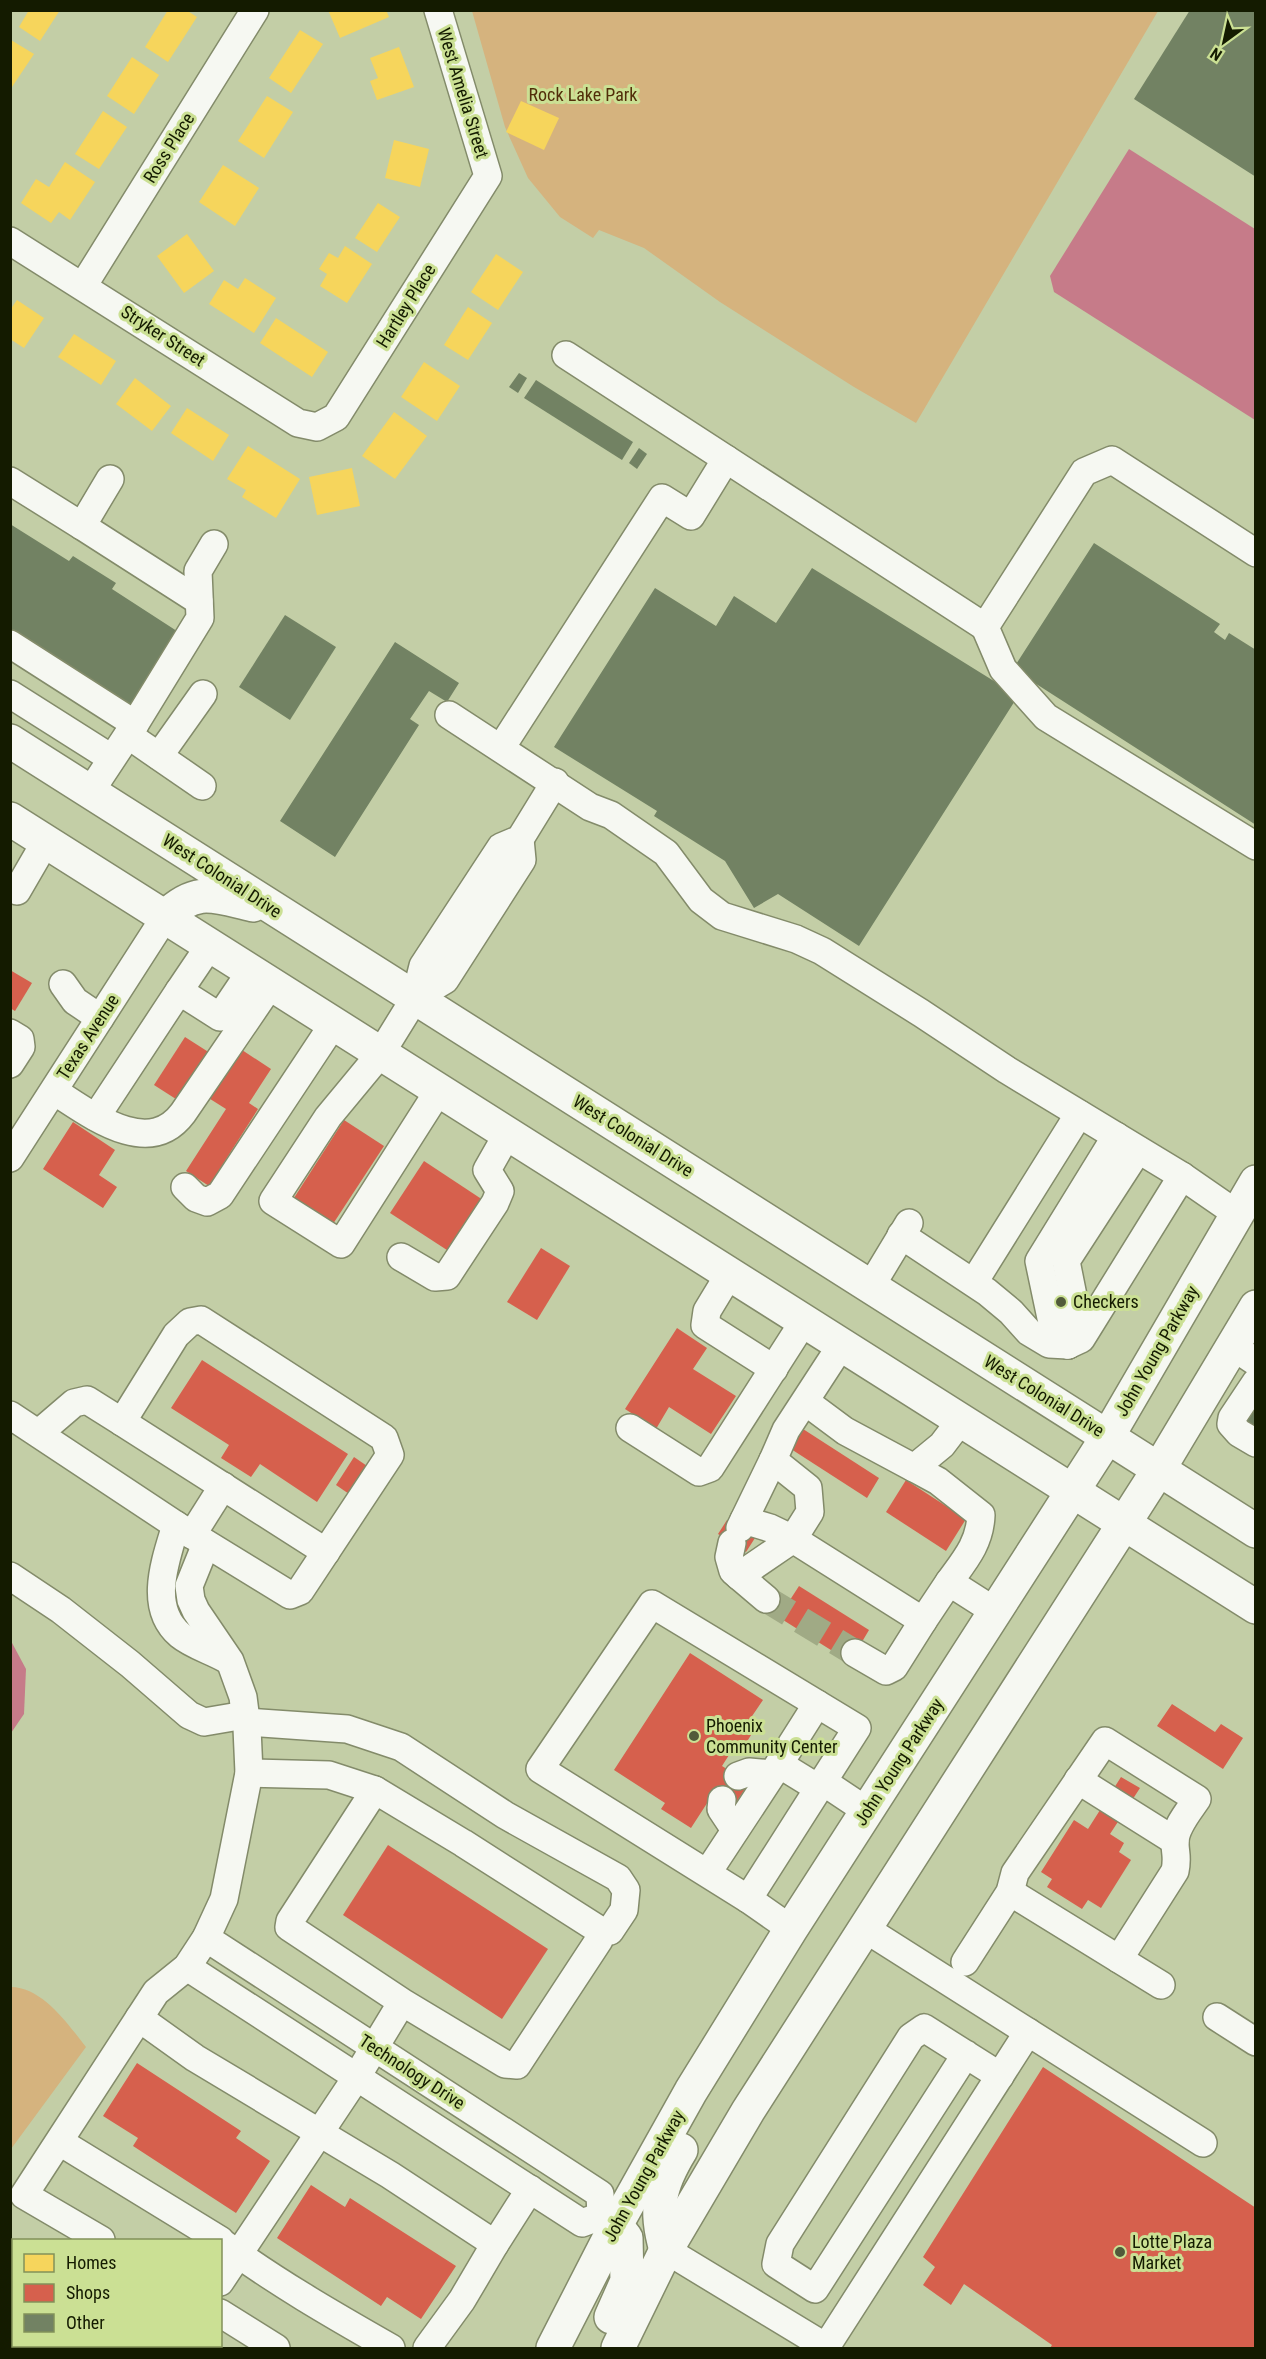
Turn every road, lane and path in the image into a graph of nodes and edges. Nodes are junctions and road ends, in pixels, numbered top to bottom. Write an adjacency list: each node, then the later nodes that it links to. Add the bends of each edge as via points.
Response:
1 (255, 10): 5 (street, Ross Place)
2 (438, 10): 3 (street, West Amelia Street)
3 (489, 176): 7 (street, Hartley Place, via 336,417)
4 (10, 240): 5 (street, Stryker Street)
5 (83, 286): 7 (street, Stryker Street, via 298,423)
6 (566, 355): 8 (street)
7 (317, 427)
8 (726, 459): 15 (street); 22 (street, via 691,516 662,498)
9 (110, 479): 11 (street)
10 (10, 481): 11 (street)
11 (82, 526): 14 (street)
12 (214, 544): 14 (street, via 198,571)
13 (1256, 553): 15 (street, via 1112,460 1084,472)
14 (199, 601): 20 (street, via 200,618)
15 (985, 627): 30 (street, via 1003,669 1046,717)
16 (10, 645): 20 (street)
17 (203, 693): 23 (street)
18 (10, 694): 24 (street)
19 (449, 715): 22 (street)
20 (132, 730): 23 (street); 24 (street)
21 (10, 741): 27 (main road, West Colonial Drive)
22 (501, 748): 25 (street)
23 (159, 756): 26 (street)
24 (111, 758): 27 (street)
25 (555, 782): 38 (street, via 520,839 501,847 429,956); 46 (street, via 666,853 701,900 722,916 822,951)
26 (202, 786)
27 (90, 792): 32 (main road, West Colonial Drive)
28 (10, 819): 29 (main road)
29 (46, 841): 31 (street, via 17,891); 33 (main road)
30 (1256, 846)
31 (10, 887)
32 (278, 911): 33 (main road, via 214,896 193,896); 38 (main road, West Colonial Drive)
33 (165, 917): 34 (main road); 39 (street, Texas Avenue)
34 (210, 945): 35 (main road); 37 (street)
35 (261, 977): 37 (street, via 220,1017); 40 (main road); 47 (street, via 175,1124 164,1131 146,1133 118,1129)
36 (63, 984): 39 (street, via 75,1001)
37 (179, 991): 47 (street)
38 (416, 998): 42 (street); 58 (main road, West Colonial Drive)
39 (100, 1018): 45 (street, Texas Avenue)
40 (334, 1023): 42 (main road); 53 (street, via 220,1195 207,1202)
41 (15, 1036): 43 (street, via 21,1047)
42 (381, 1053): 44 (main road); 44 (street, via 328,1117 273,1201 341,1244)
43 (10, 1064)
44 (439, 1090): 48 (main road)
45 (54, 1091): 47 (street); 50 (street, Texas Avenue)
46 (1079, 1114): 49 (street); 57 (street)
47 (96, 1117)
48 (508, 1133): 55 (street, via 487,1170 500,1191 495,1203 447,1276 435,1277); 56 (main road)
49 (1127, 1143): 51 (street); 62 (street, via 1066,1261 1076,1311)
50 (10, 1158)
51 (1182, 1176): 54 (street); 62 (street, via 1081,1339)
52 (1256, 1182): 54 (main road, John Young Parkway)
53 (185, 1187)
54 (1237, 1214): 72 (main road, John Young Parkway)
55 (401, 1257)
56 (730, 1273): 60 (main road); 64 (street, via 707,1311 705,1325)
57 (974, 1282): 58 (street, via 905,1229); 62 (street, via 1029,1332 1049,1344)
58 (871, 1286): 72 (main road, West Colonial Drive)
59 (1256, 1307): 63 (main road)
60 (804, 1321): 61 (main road); 64 (street)
61 (842, 1344): 66 (street); 68 (main road)
62 (1068, 1345)
63 (1244, 1354): 76 (main road)
64 (774, 1369): 70 (street, via 710,1468 699,1472)
65 (1255, 1383): 73 (street, via 1231,1424)
66 (806, 1402): 74 (street, via 786,1430); 75 (street, via 845,1431)
67 (10, 1415): 71 (street)
68 (961, 1420): 75 (street, via 942,1445); 78 (main road)
69 (122, 1422): 71 (street, via 87,1400 74,1403); 77 (street); 84 (street, via 176,1335 190,1322 201,1320 384,1438 390,1455)
70 (630, 1428)
71 (39, 1433): 82 (street)
72 (1108, 1436): 76 (main road, West Colonial Drive); 78 (main road, John Young Parkway)
73 (1256, 1443)
74 (773, 1461): 80 (street); 83 (street, via 808,1488 810,1512)
75 (915, 1468): 87 (street, via 981,1515 981,1532)
76 (1159, 1469): 79 (main road); 81 (main road, West Colonial Drive)
77 (223, 1486): 82 (street); 84 (street)
78 (1073, 1492): 79 (main road); 90 (main road, John Young Parkway)
79 (1124, 1524): 89 (main road); 108 (main road)
80 (738, 1530): 83 (street, via 770,1528); 86 (street, via 729,1557)
81 (1256, 1531)
82 (191, 1535): 84 (street, via 290,1595 300,1592); 94 (street, via 163,1569 161,1593 167,1619 180,1635 230,1661)
83 (793, 1539): 86 (street); 91 (street)
84 (326, 1552)
85 (10, 1576): 94 (street, via 62,1610 189,1715 204,1722)
86 (739, 1576): 88 (street)
87 (948, 1582): 90 (street); 91 (street)
88 (766, 1599)
89 (1256, 1607)
90 (996, 1611): 102 (main road, John Young Parkway)
91 (923, 1621): 92 (street, via 894,1667 886,1671)
92 (855, 1653)
93 (817, 1704): 95 (street); 99 (street, via 857,1728); 105 (street, via 652,1605 540,1769)
94 (246, 1719): 96 (street); 110 (street, via 347,1729 401,1748 505,1815 618,1878 626,1890 624,1910 610,1930)
95 (775, 1769): 97 (street); 99 (street); 103 (street)
96 (249, 1773): 100 (street, via 329,1775); 111 (street, via 224,1899)
97 (738, 1776)
98 (1078, 1780): 104 (street); 104 (street, via 1105,1741 1197,1799); 106 (street, via 1015,1873)
99 (820, 1784): 102 (street); 107 (street)
100 (375, 1790): 110 (street); 116 (street, via 289,1927)
101 (722, 1800): 103 (street, via 721,1809)
102 (867, 1811): 109 (main road, John Young Parkway)
103 (735, 1830): 105 (street)
104 (1175, 1841): 112 (street, via 1175,1871)
105 (708, 1872): 107 (street)
106 (1010, 1892): 112 (street); 113 (street)
107 (748, 1899): 109 (street)
108 (864, 1928): 120 (street); 135 (main road, via 748,2110)
109 (791, 1929): 117 (main road, John Young Parkway)
110 (601, 1931): 116 (street, via 599,1940 517,2065 506,2064)
111 (206, 1938): 114 (street); 122 (street, Technology Drive)
112 (1119, 1959): 115 (street)
113 (965, 1962)
114 (187, 1967): 119 (street, via 156,1992); 125 (street, Technology Drive)
115 (1161, 1985)
116 (402, 2002): 122 (street)
117 (742, 2007): 130 (main road, John Young Parkway); 135 (main road, via 743,2048 672,2164 662,2189 659,2213)
118 (1217, 2017): 121 (street)
119 (139, 2018): 126 (street, via 195,2058); 127 (street)
120 (1028, 2032): 124 (street); 128 (street)
121 (1256, 2042)
122 (374, 2047): 125 (street); 130 (street, Technology Drive, via 600,2194)
123 (966, 2054): 124 (street); 137 (street); 137 (street, via 924,2028 911,2037 780,2244 776,2264)
124 (1000, 2076): 138 (street)
125 (356, 2078): 126 (street); 129 (street, Technology Drive)
126 (320, 2132): 133 (street); 134 (street)
127 (60, 2142): 131 (street, via 24,2195); 132 (street)
128 (1203, 2143)
129 (530, 2189): 130 (street, Technology Drive, via 582,2223); 133 (street)
130 (608, 2220): 144 (main road, John Young Parkway); 145 (main road, via 626,2238 627,2281)
131 (98, 2239)
132 (216, 2239)
133 (495, 2244): 143 (street)
134 (226, 2245): 136 (street); 142 (street)
135 (666, 2250): 140 (street); 146 (main road)
136 (222, 2270)
137 (815, 2289): 138 (street)
138 (849, 2311): 140 (street)
139 (222, 2314): 141 (street)
140 (827, 2348)
141 (276, 2349)
142 (391, 2349)
143 (427, 2349)
144 (553, 2349)
145 (597, 2349)
146 (618, 2349)

